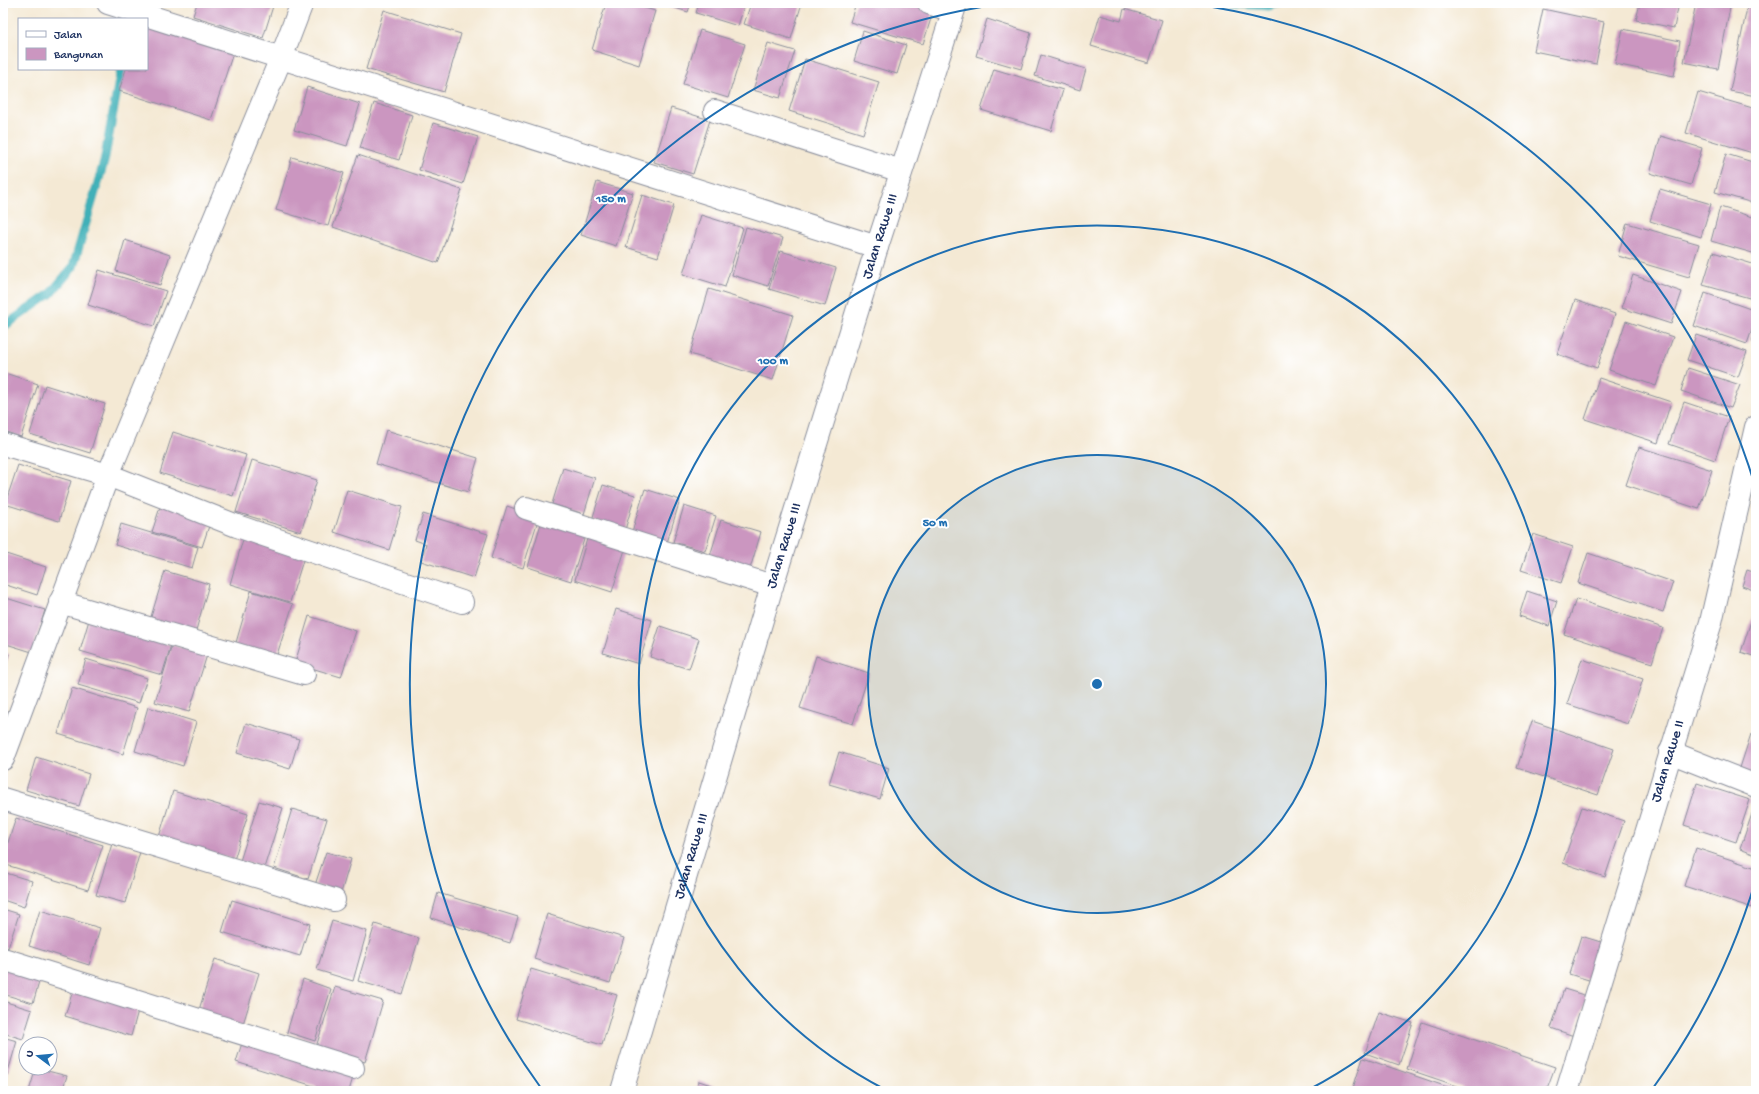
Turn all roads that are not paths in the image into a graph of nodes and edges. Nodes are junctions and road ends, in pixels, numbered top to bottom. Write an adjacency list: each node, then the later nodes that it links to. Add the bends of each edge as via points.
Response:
1 (108, 3): 5 (street)
2 (302, 3): 5 (street)
3 (929, 3): 4 (street)
4 (954, 7): 7 (street, Jalan Rawe III)
5 (282, 58): 8 (street); 11 (street)
6 (715, 111): 7 (street)
7 (901, 171): 8 (street, Jalan Rawe III)
8 (877, 247): 13 (street, Jalan Rawe III)
9 (1756, 427): 18 (street, Jalan Rawe II, via 1711,622)
10 (3, 444): 11 (street)
11 (108, 475): 14 (street); 15 (street, via 237,526)
12 (526, 508): 13 (street)
13 (772, 586): 25 (street, Jalan Rawe III)
14 (60, 602): 16 (street); 17 (street)
15 (462, 602)
16 (304, 674)
17 (7, 733): 19 (street)
18 (1670, 752): 20 (street); 26 (street, Jalan Rawe II)
19 (3, 760)
20 (1756, 786)
21 (3, 799): 22 (street)
22 (334, 900)
23 (3, 959): 24 (street)
24 (354, 1068)
25 (622, 1091)
26 (1567, 1091)

